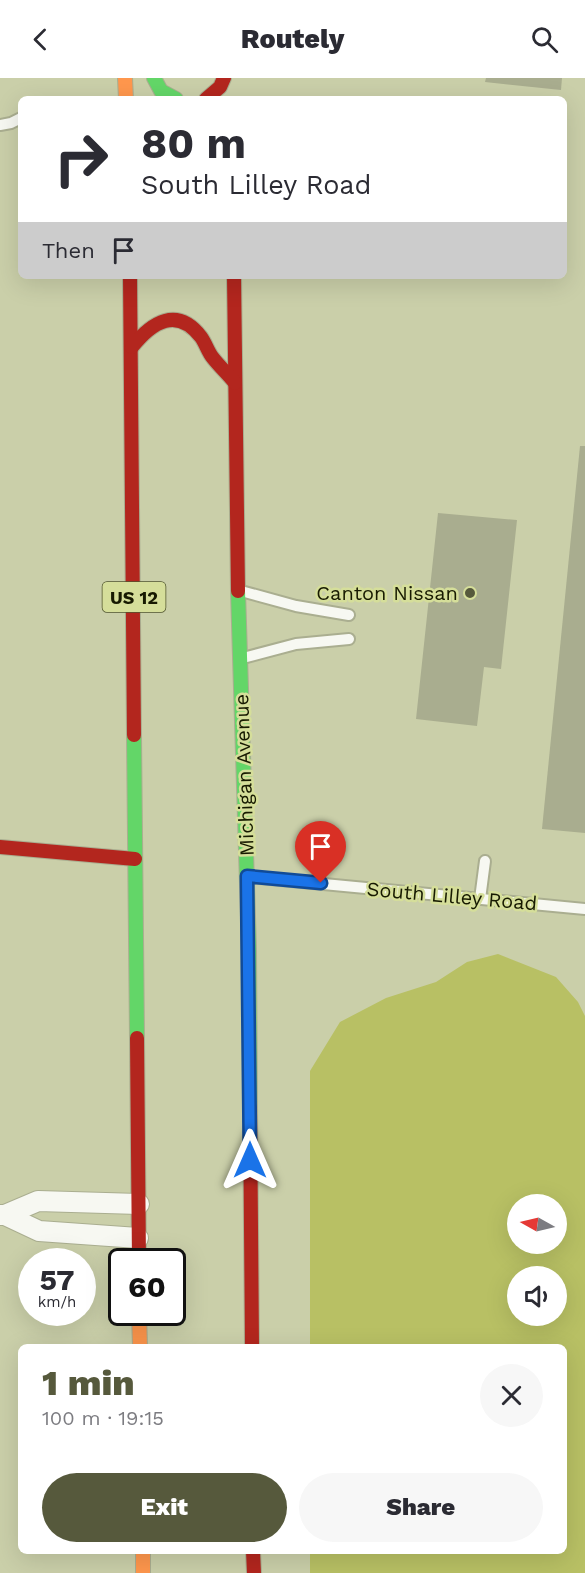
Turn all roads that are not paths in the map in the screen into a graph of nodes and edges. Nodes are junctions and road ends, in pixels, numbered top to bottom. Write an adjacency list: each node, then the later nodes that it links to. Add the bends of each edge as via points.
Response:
1 (125, 78): 5 (main road)
2 (154, 78): 6 (main road, via 161,91)
3 (224, 78): 7 (main road)
4 (230, 78): 8 (main road)
5 (126, 96)
6 (170, 96)
7 (210, 96)
8 (230, 96)
9 (18, 120): 10 (lane)
10 (0, 125)
11 (130, 279): 13 (main road, US 12)
12 (234, 279): 14 (main road, Michigan Avenue)
13 (132, 346): 14 (main road, via 156,322 178,320 202,338 211,356); 20 (main road, US 12)
14 (236, 383): 15 (main road, Michigan Avenue)
15 (238, 590): 16 (lane); 18 (main road, Michigan Avenue)
16 (348, 615)
17 (349, 639): 18 (lane, via 296,644)
18 (240, 658): 22 (main road, Michigan Avenue)
19 (0, 847): 20 (main road)
20 (135, 859): 25 (main road, US 12)
21 (485, 861): 23 (lane)
22 (247, 876): 23 (lane, South Lilley Road); 31 (main road, Michigan Avenue)
23 (480, 899): 24 (lane, South Lilley Road)
24 (585, 909)
25 (139, 1204): 26 (street, via 38,1201); 27 (main road, US 12)
26 (3, 1215): 27 (street, via 39,1231)
27 (138, 1238): 28 (main road, US 12)
28 (138, 1248)
29 (139, 1326): 30 (main road)
30 (140, 1344)
31 (252, 1344)
32 (143, 1554): 34 (main road)
33 (253, 1554): 35 (main road)
34 (143, 1573)
35 (254, 1573)

